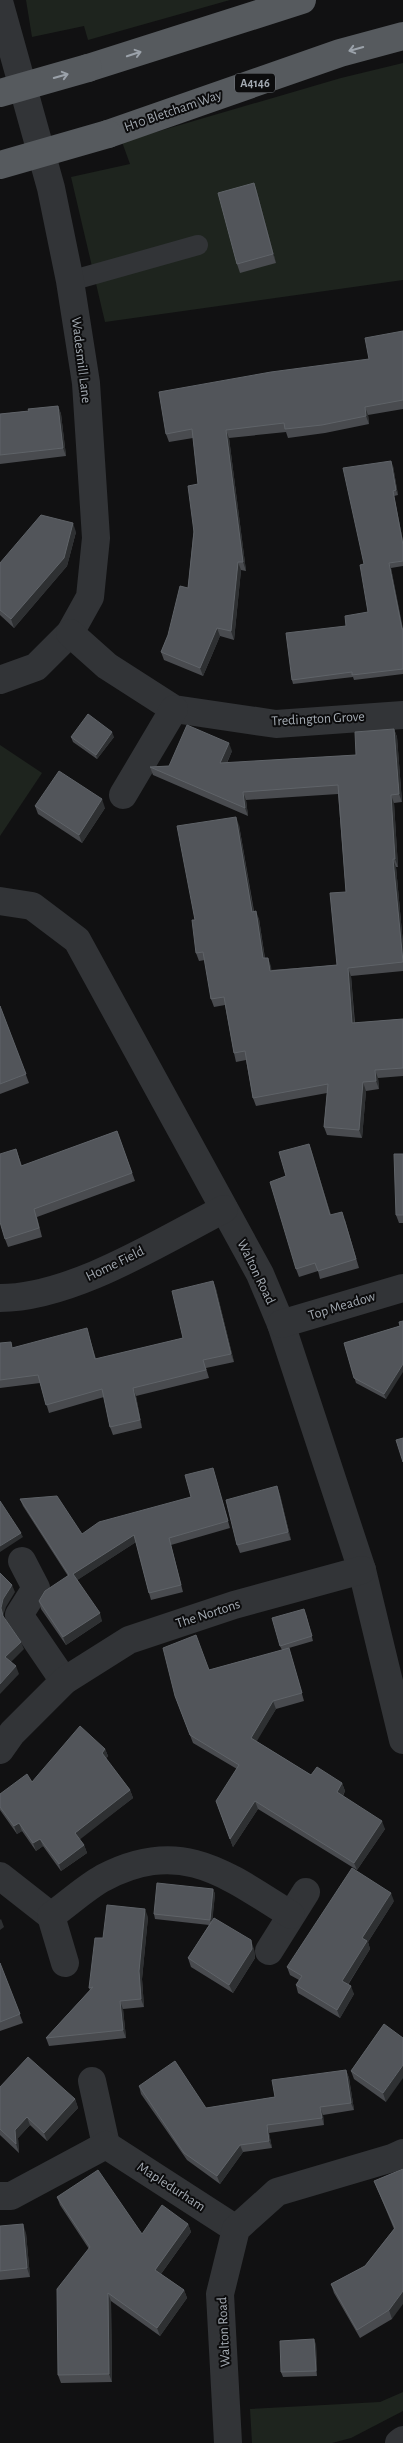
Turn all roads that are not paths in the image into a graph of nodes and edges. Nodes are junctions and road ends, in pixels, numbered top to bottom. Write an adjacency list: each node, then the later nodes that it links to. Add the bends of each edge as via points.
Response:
1 (302, 0): 4 (highway, one-way to 1, bridge)
2 (0, 5): 7 (street, Wadesmill Lane, via 51,188)
3 (403, 36): 5 (highway, H10 Bletcham Way / A4146, one-way to 5, bridge, via 340,53 108,134)
4 (0, 93)
5 (0, 165)
6 (198, 246): 7 (lane)
7 (70, 281): 8 (street, Wadesmill Lane, via 86,383 96,538 90,597)
8 (70, 633): 9 (street, Wadesmill Lane, via 36,667); 10 (street, Tredington Grove, via 107,666)
9 (0, 680)
10 (174, 709): 11 (street, Tredington Grove, via 276,724); 12 (street)
11 (403, 715)
12 (123, 795)
13 (0, 901): 14 (street, Walton Road, via 32,906 77,940)
14 (224, 1209): 16 (street, Home Field, via 84,1280 16,1298); 17 (street, Walton Road, via 260,1274)
15 (403, 1288): 17 (street, Top Meadow)
16 (0, 1298)
17 (281, 1324): 19 (street, Walton Road)
18 (22, 1561): 20 (street, via 36,1588 19,1615)
19 (362, 1570): 20 (street, The Nortons, via 234,1605 129,1640); 21 (street, Walton Road)
20 (64, 1681): 22 (street, The Nortons, via 12,1733)
21 (401, 1724)
22 (0, 1750)
23 (0, 1876): 26 (street)
24 (306, 1892): 25 (street)
25 (291, 1915): 26 (street, via 226,1874 192,1863 160,1859 128,1866 101,1879); 27 (street)
26 (51, 1916): 28 (street)
27 (269, 1950)
28 (64, 1963)
29 (92, 2081): 30 (street)
30 (106, 2145): 32 (street, via 11,2196); 33 (street, Mapledurham)
31 (403, 2153): 33 (street, via 277,2192)
32 (0, 2196)
33 (236, 2229): 35 (street, Walton Road, via 220,2294)
34 (403, 2440): 36 (street)
35 (228, 2443)
36 (399, 2443)

